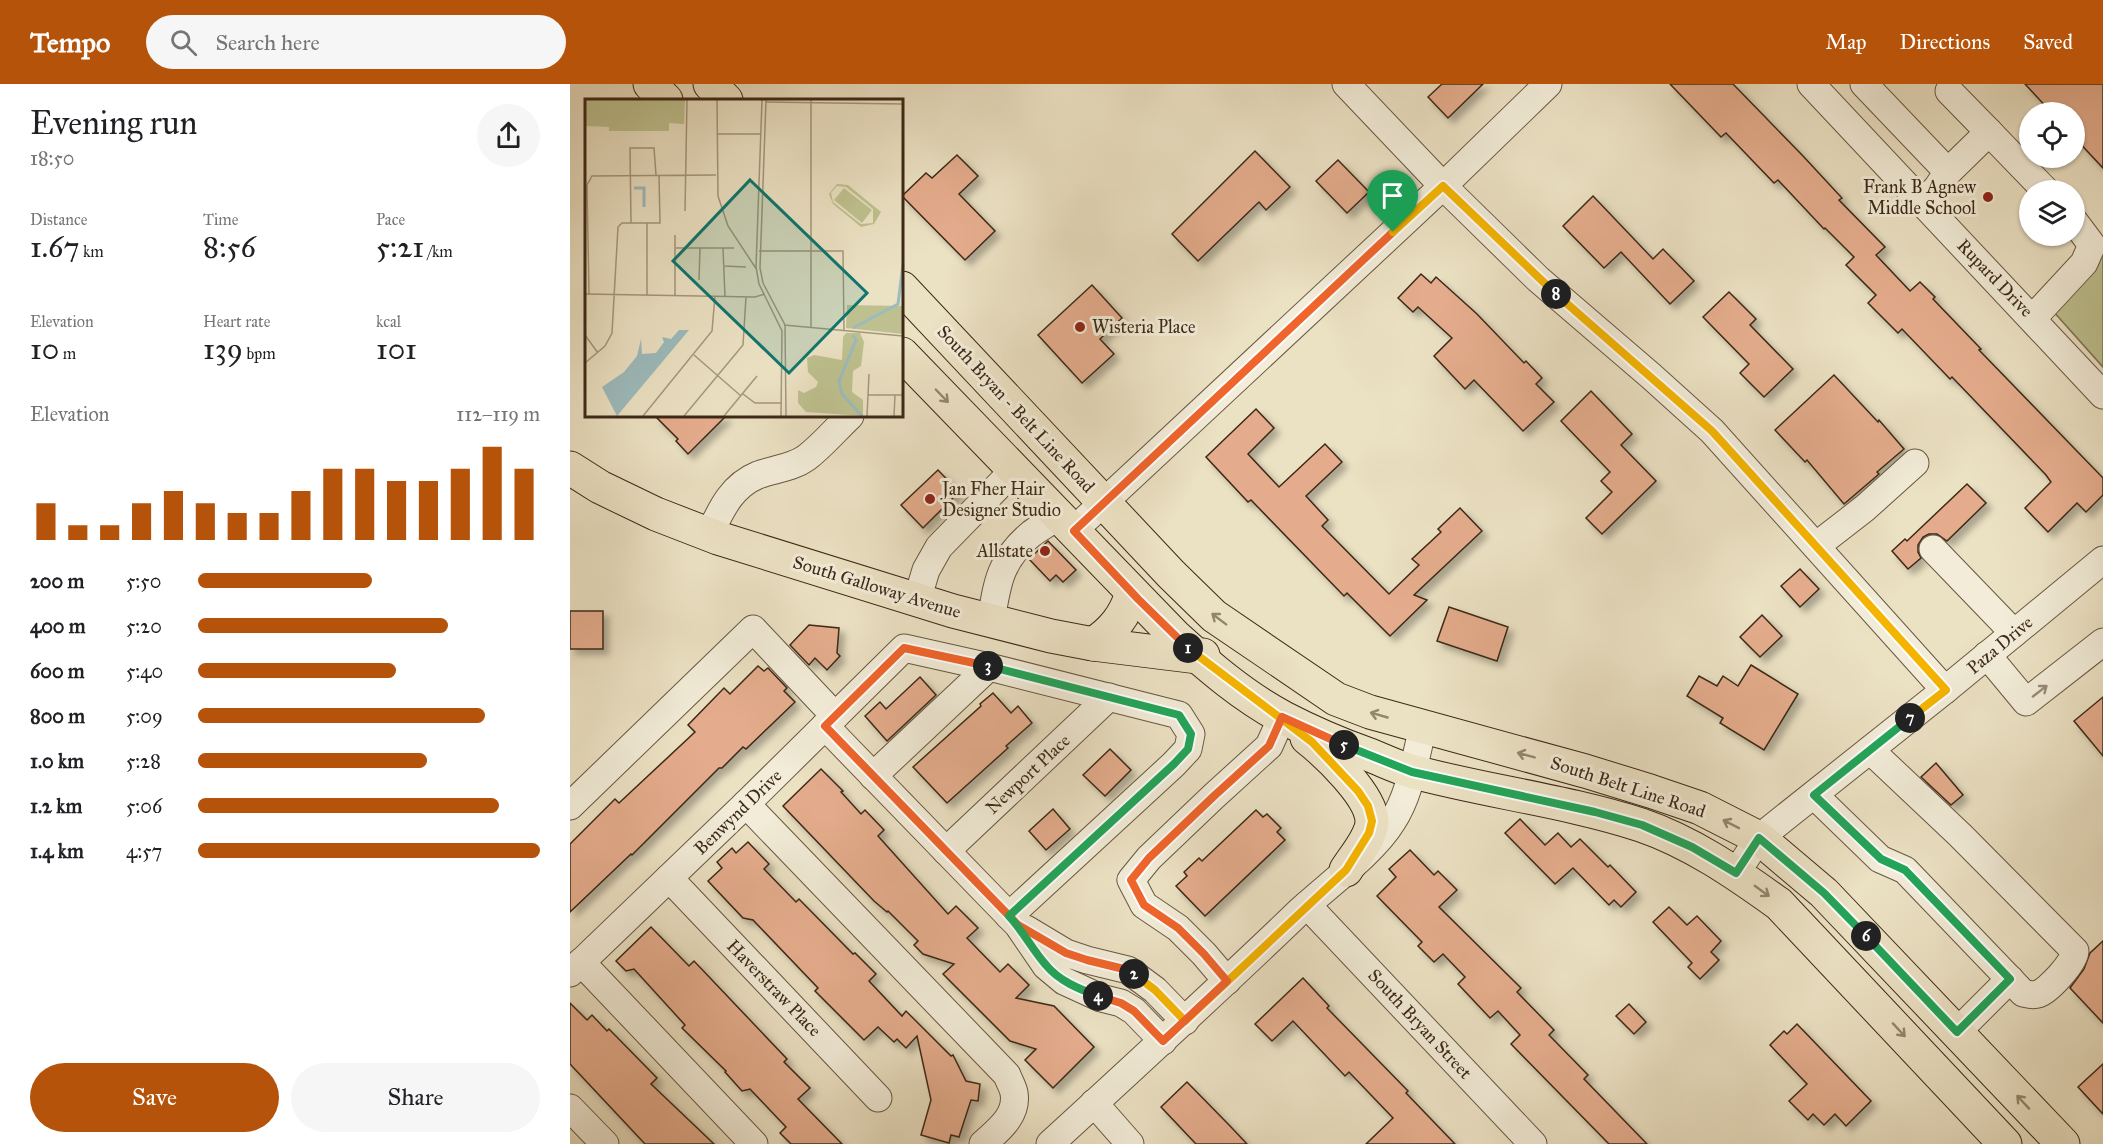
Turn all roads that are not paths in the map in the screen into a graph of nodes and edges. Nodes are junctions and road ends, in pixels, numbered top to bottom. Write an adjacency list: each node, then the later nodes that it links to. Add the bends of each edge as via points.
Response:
1 (650, 84): 8 (main road)
2 (710, 84): 9 (main road)
3 (1346, 84): 13 (street)
4 (1548, 84): 13 (street)
5 (1811, 84): 14 (street, Rupard Drive)
6 (1864, 84): 11 (street)
7 (1949, 91): 10 (street)
8 (665, 99)
9 (725, 99)
10 (1989, 132): 11 (street); 12 (street)
11 (1948, 172): 14 (street)
12 (2035, 180)
13 (1443, 186): 25 (street); 28 (street, via 1538,279 1712,431)
14 (1922, 202): 17 (street, Rupard Drive)
15 (2085, 237): 17 (street, via 2091,245 2084,263)
16 (903, 289): 18 (main road, South Bryan - Belt Line Road)
17 (2033, 318): 20 (street, Rupard Drive)
18 (940, 328): 19 (main road); 25 (main road, South Bryan - Belt Line Road)
19 (903, 359): 23 (main road, one-way to 23)
20 (2103, 395)
21 (849, 417): 27 (street, via 807,457 756,476 736,489)
22 (1915, 463): 28 (street)
23 (1014, 470): 26 (main road); 32 (street, via 939,547 926,570)
24 (573, 476): 27 (main road, South Galloway Avenue)
25 (1104, 502): 26 (street); 42 (main road, South Bryan - Belt Line Road, one-way to 25, via 1214,616)
26 (1066, 523): 31 (main road); 33 (street, via 1047,525 1032,533 1008,556 997,583)
27 (709, 535): 32 (main road, South Galloway Avenue)
28 (1816, 546): 40 (street)
29 (1934, 549): 34 (street)
30 (2103, 560): 34 (street, Paza Drive)
31 (1132, 593): 36 (main road, via 1116,625); 38 (main road)
32 (917, 600): 33 (main road, South Galloway Avenue)
33 (991, 621): 36 (main road, South Galloway Avenue)
34 (2014, 633): 37 (street, Paza Drive)
35 (2103, 642): 37 (street, one-way to 35, via 2026,702)
36 (1093, 644): 38 (main road, South Galloway Avenue)
37 (1986, 656): 40 (street, Paza Drive)
38 (1198, 657): 42 (main road, via 1221,649 1307,695); 43 (main road)
39 (989, 667): 41 (street); 44 (street, Benwynd Drive, via 904,648); 48 (street)
40 (1946, 690): 46 (street, Paza Drive)
41 (1109, 698): 53 (street, Newport Place); 58 (street, via 1179,715 1191,734 1188,749)
42 (1336, 699): 45 (main road, South Bryan - Belt Line Road, one-way to 42)
43 (1282, 717): 47 (main road); 54 (main road, via 1340,770 1368,806 1372,821 1369,833); 61 (street, via 1269,746 1197,811 1131,880 1144,905 1178,928)
44 (830, 721): 48 (street); 50 (street, Benwynd Drive); 51 (street, via 753,629)
45 (1424, 728): 47 (street); 52 (main road, South Belt Line Road, one-way to 45, via 1700,808 1650,791)
46 (1870, 750): 49 (street, Paza Drive); 60 (street, via 2075,951 2071,963 2040,994 2023,993)
47 (1412, 772): 54 (street, via 1392,823); 55 (main road, South Belt Line Road, via 1642,825 1692,847)
48 (873, 776): 53 (street)
49 (1814, 795): 52 (street, Paza Drive); 60 (street, via 1881,859 1905,870)
50 (746, 804): 56 (street, Benwynd Drive); 72 (street, via 1007,1075 1014,1106 1006,1123)
51 (570, 806)
52 (1759, 838): 55 (street, Paza Drive); 63 (main road, South Belt Line Road, via 1824,893)
53 (946, 851): 58 (street)
54 (1346, 870): 57 (street)
55 (1736, 873): 65 (main road, South Belt Line Road, one-way to 65, via 1779,904)
56 (669, 878): 59 (street, Benwynd Drive); 66 (street, Haverstraw Place)
57 (1307, 905): 61 (street); 75 (street, South Bryan Street)
58 (1013, 920): 62 (street, via 1066,953 1128,970 1155,990); 64 (street, via 1047,966 1064,981 1121,1003)
59 (576, 968): 71 (street)
60 (2010, 979): 63 (street)
61 (1227, 981): 62 (street)
62 (1185, 1021): 64 (street)
63 (1959, 1034): 65 (main road); 69 (main road, South Belt Line Road, one-way to 63)
64 (1163, 1041): 67 (street)
65 (1930, 1064): 76 (main road, South Belt Line Road)
66 (879, 1098)
67 (1094, 1104): 73 (street); 74 (street)
68 (570, 1108): 70 (street)
69 (2055, 1141)
70 (605, 1144)
71 (754, 1144)
72 (983, 1144)
73 (1050, 1144)
74 (1130, 1144)
75 (1533, 1144)
76 (2005, 1144)

